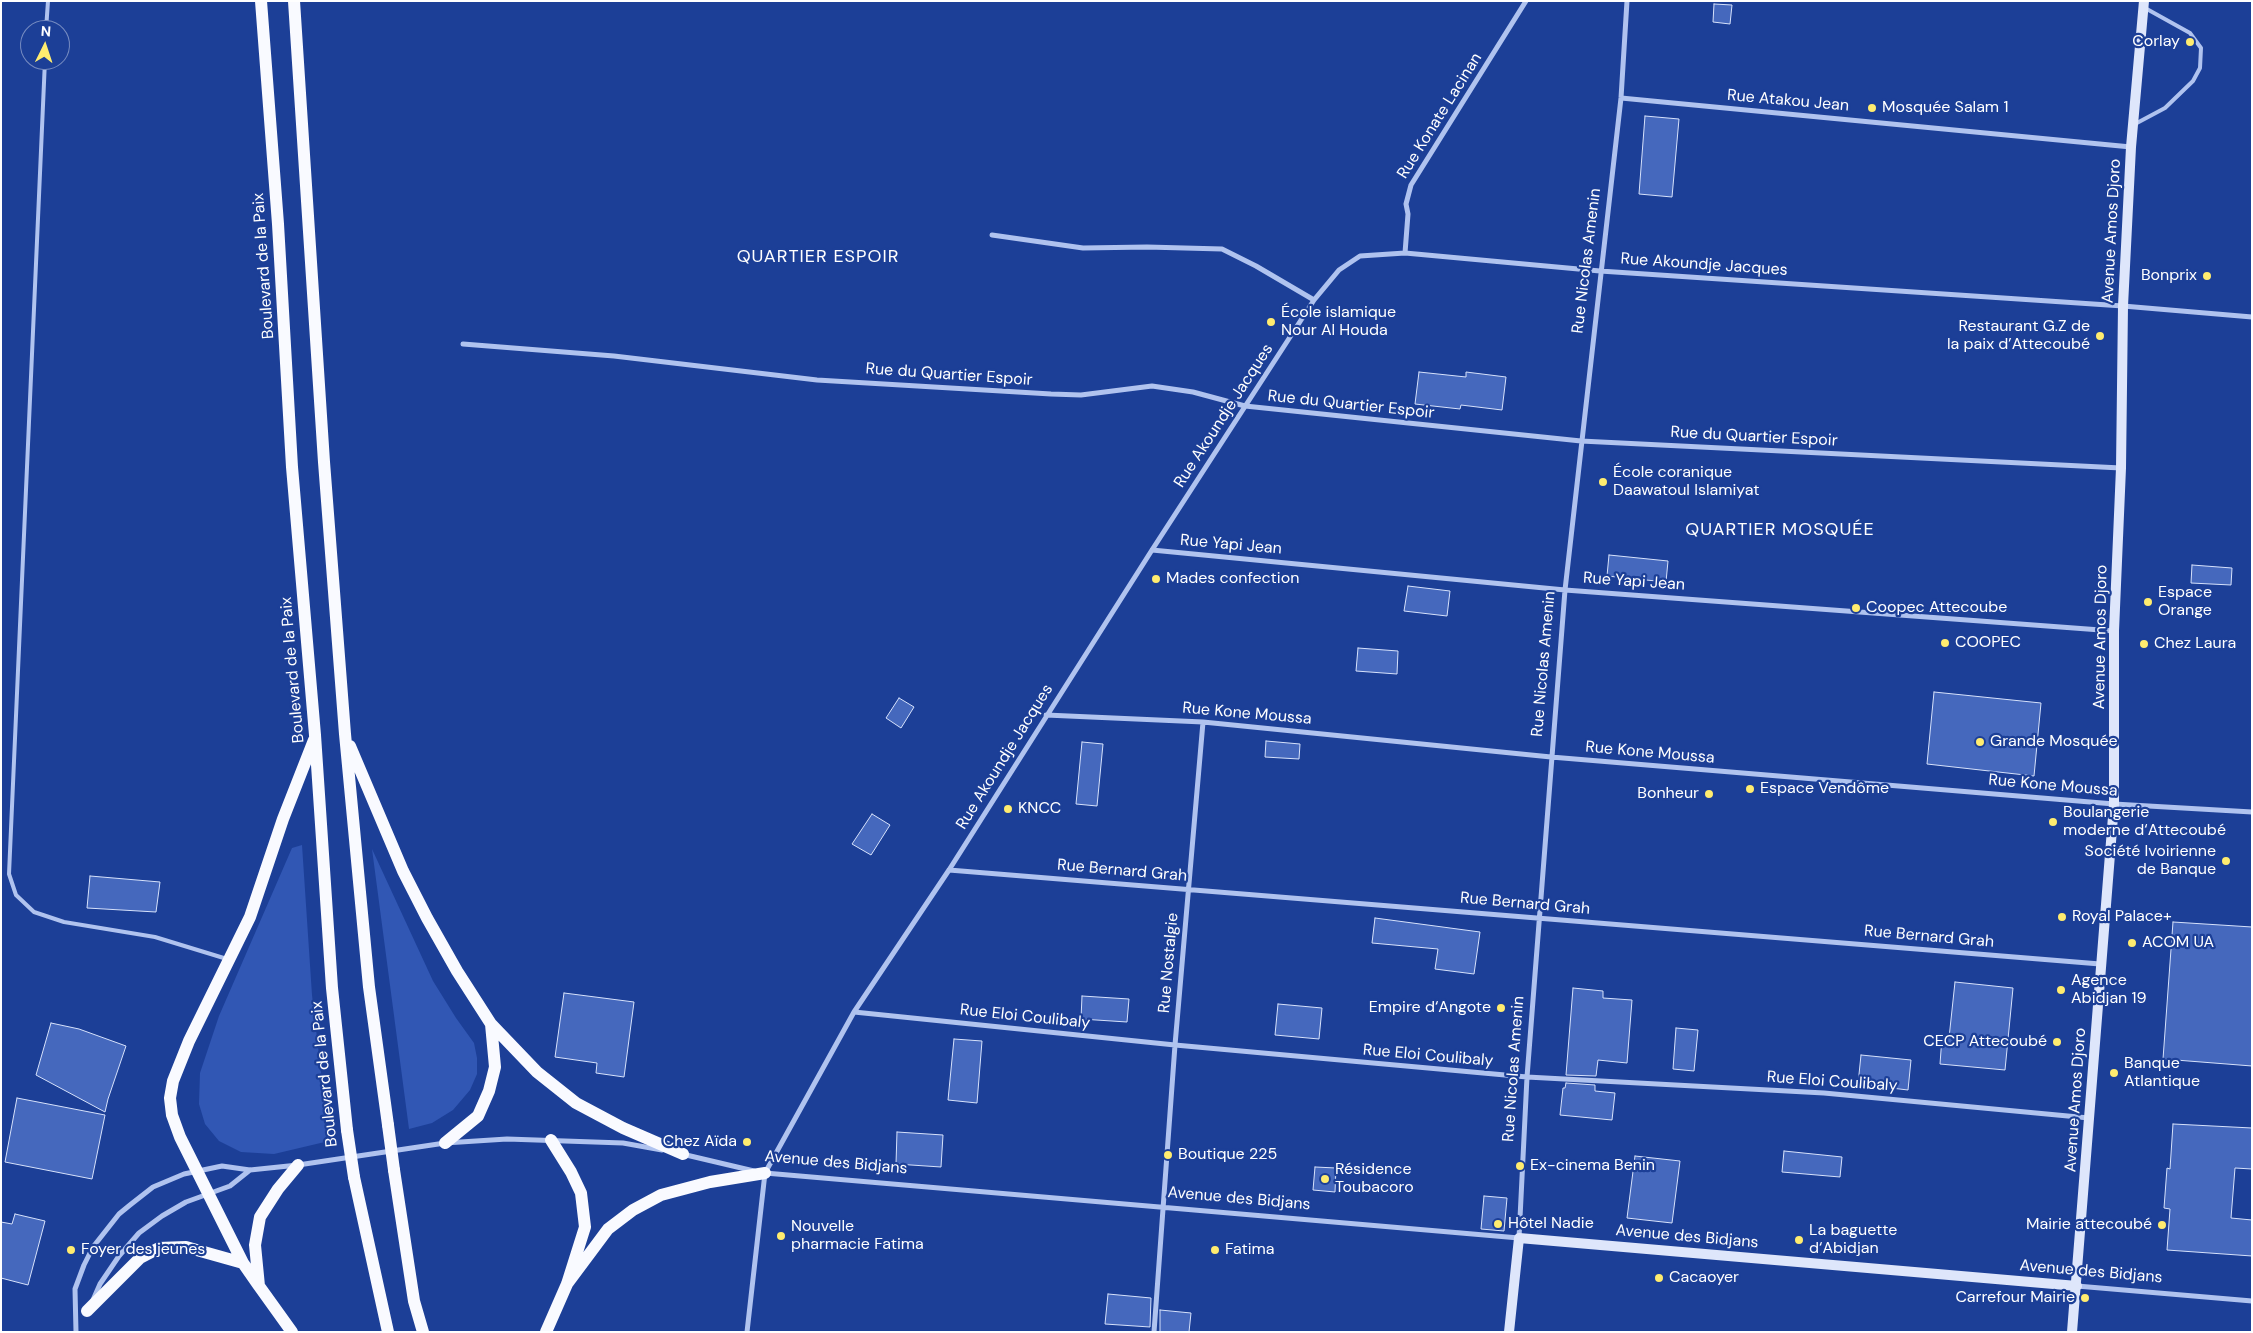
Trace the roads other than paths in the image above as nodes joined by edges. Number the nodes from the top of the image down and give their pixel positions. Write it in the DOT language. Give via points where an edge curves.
graph roads {
  1 [pos="48,1"];
  2 [pos="261,1"];
  3 [pos="294,1"];
  4 [pos="1526,1"];
  5 [pos="1626,1"];
  6 [pos="2144,4"];
  7 [pos="47,20"];
  8 [pos="45,70"];
  9 [pos="1621,98"];
  10 [pos="2133,125"];
  11 [pos="2131,146"];
  12 [pos="992,235"];
  13 [pos="1405,253"];
  14 [pos="1600,271"];
  15 [pos="1314,300"];
  16 [pos="2123,306"];
  17 [pos="2252,317"];
  18 [pos="463,344"];
  19 [pos="1245,406"];
  20 [pos="1581,441"];
  21 [pos="2120,468"];
  22 [pos="1152,550"];
  23 [pos="1565,590"];
  24 [pos="2114,631"];
  25 [pos="1046,715"];
  26 [pos="1203,722"];
  27 [pos="344,734"];
  28 [pos="315,735"];
  29 [pos="1552,758"];
  30 [pos="2114,804"];
  31 [pos="2252,812"];
  32 [pos="949,870"];
  33 [pos="1188,889"];
  34 [pos="1539,918"];
  35 [pos="229,960"];
  36 [pos="2100,964"];
  37 [pos="854,1012"];
  38 [pos="492,1024"];
  39 [pos="1174,1045"];
  40 [pos="1527,1077"];
  41 [pos="2090,1118"];
  42 [pos="550,1140"];
  43 [pos="446,1144"];
  44 [pos="682,1154"];
  45 [pos="298,1165"];
  46 [pos="196,1170"];
  47 [pos="250,1170"];
  48 [pos="765,1173"];
  49 [pos="208,1192"];
  50 [pos="1164,1208"];
  51 [pos="1519,1238"];
  52 [pos="244,1263"];
  53 [pos="567,1284"];
  54 [pos="260,1286"];
  55 [pos="2077,1286"];
  56 [pos="2252,1301"];
  57 [pos="87,1311"];
  58 [pos="76,1325"];
  59 [pos="76,1332"];
  60 [pos="292,1332"];
  61 [pos="388,1332"];
  62 [pos="422,1332"];
  63 [pos="546,1332"];
  64 [pos="747,1332"];
  65 [pos="1154,1332"];
  66 [pos="1509,1332"];
  67 [pos="2072,1332"];
  1 -- 7 [label="lane"];
  2 -- 28 [label="main road, Boulevard de la Paix" via="292,467"];
  3 -- 27 [label="main road"];
  4 -- 13 [label="street, Rue Konate Lacinan" via="1411,185 1406,204"];
  5 -- 9 [label="street, Rue Nicolas Amenin"];
  6 -- 10 [label="street, Avenue Amos Djoro"];
  6 -- 10 [label="lane" via="2190,32 2201,48 2200,68 2193,81 2165,108"];
  8 -- 35 [label="lane" via="9,874 16,895 34,912 64,922 155,937"];
  9 -- 11 [label="street, Rue Atakou Jean"];
  9 -- 14 [label="street, Rue Nicolas Amenin"];
  10 -- 11 [label="street, Avenue Amos Djoro"];
  11 -- 16 [label="street, Avenue Amos Djoro"];
  12 -- 15 [label="street" via="1083,248 1222,249"];
  13 -- 14 [label="street, Rue Akoundje Jacques"];
  13 -- 15 [label="street, Rue Akoundje Jacques" via="1360,256 1339,270"];
  14 -- 16 [label="street, Rue Akoundje Jacques"];
  14 -- 20 [label="street, Rue Nicolas Amenin"];
  15 -- 19 [label="street, Rue Akoundje Jacques"];
  16 -- 17 [label="street, Rue Akoundje Jacques"];
  16 -- 21 [label="street, Avenue Amos Djoro"];
  18 -- 19 [label="street, Rue du Quartier Espoir" via="614,356 817,380 1081,395 1152,386 1193,392"];
  19 -- 20 [label="street, Rue du Quartier Espoir"];
  19 -- 22 [label="street, Rue Akoundje Jacques"];
  20 -- 21 [label="street, Rue du Quartier Espoir"];
  20 -- 23 [label="street, Rue Nicolas Amenin"];
  21 -- 24 [label="street, Avenue Amos Djoro"];
  22 -- 23 [label="street, Rue Yapi Jean"];
  22 -- 25 [label="street, Rue Akoundje Jacques"];
  23 -- 24 [label="street, Rue Yapi Jean"];
  23 -- 29 [label="street, Rue Nicolas Amenin"];
  24 -- 30 [label="street, Avenue Amos Djoro"];
  25 -- 26 [label="street, Rue Kone Moussa"];
  25 -- 32 [label="street, Rue Akoundje Jacques"];
  26 -- 29 [label="street, Rue Kone Moussa"];
  26 -- 33 [label="street, Rue Nostalgie"];
  27 -- 38 [label="main road" via="403,871 457,971"];
  27 -- 62 [label="main road, bridge" via="369,987 414,1301"];
  28 -- 35 [label="main road" via="250,917"];
  28 -- 61 [label="main road, Boulevard de la Paix, bridge" via="332,988 347,1130"];
  29 -- 30 [label="street, Rue Kone Moussa"];
  29 -- 34 [label="street, Rue Nicolas Amenin"];
  30 -- 31 [label="street, Rue Kone Moussa"];
  30 -- 36 [label="street, Avenue Amos Djoro"];
  32 -- 33 [label="street, Rue Bernard Grah"];
  32 -- 37 [label="street, Rue Akoundje Jacques"];
  33 -- 34 [label="street, Rue Bernard Grah"];
  33 -- 39 [label="street, Rue Nostalgie"];
  34 -- 36 [label="street, Rue Bernard Grah"];
  34 -- 40 [label="street, Rue Nicolas Amenin"];
  35 -- 46 [label="main road" via="189,1041 173,1081 170,1098 172,1115"];
  36 -- 41 [label="street, Avenue Amos Djoro"];
  37 -- 39 [label="street, Rue Eloi Coulibaly"];
  37 -- 48 [label="street, Rue Akoundje Jacques"];
  38 -- 43 [label="main road" via="495,1067 489,1091 478,1116"];
  38 -- 44 [label="main road" via="537,1072 576,1103"];
  39 -- 40 [label="street, Rue Eloi Coulibaly"];
  39 -- 50 [label="street, Rue Nostalgie"];
  40 -- 41 [label="street, Rue Eloi Coulibaly" via="1824,1093"];
  40 -- 51 [label="street, Rue Nicolas Amenin"];
  41 -- 55 [label="street, Avenue Amos Djoro"];
  42 -- 43 [label="street, Avenue des Bidjans" via="506,1139"];
  42 -- 44 [label="street, Avenue des Bidjans" via="623,1143"];
  42 -- 53 [label="main road" via="582,1192 584,1207 584,1227"];
  43 -- 45 [label="street, Avenue des Bidjans"];
  44 -- 48 [label="street, Avenue des Bidjans"];
  45 -- 47 [label="street, Avenue des Bidjans"];
  45 -- 54 [label="main road" via="260,1217 255,1245"];
  46 -- 47 [label="street, Avenue des Bidjans" via="222,1166"];
  46 -- 49 [label="main road"];
  46 -- 58 [label="street, Avenue des Bidjans" via="168,1180 138,1198 119,1214 98,1240 75,1289"];
  47 -- 49 [label="street" via="230,1186"];
  48 -- 50 [label="street, Avenue des Bidjans"];
  48 -- 53 [label="main road" via="710,1182 661,1195 633,1210 608,1229"];
  48 -- 64 [label="street, Rue Akoundje Jacques"];
  49 -- 52 [label="main road"];
  49 -- 57 [label="street" via="162,1216 139,1233 100,1284"];
  50 -- 51 [label="street, Avenue des Bidjans"];
  50 -- 65 [label="street, Rue Nostalgie"];
  51 -- 55 [label="street, Avenue des Bidjans"];
  51 -- 66 [label="street, Rue Nicolas Amenin"];
  52 -- 54 [label="main road"];
  52 -- 57 [label="main road" via="186,1247 159,1248 140,1258"];
  53 -- 63 [label="main road"];
  54 -- 60 [label="main road"];
  55 -- 56 [label="street, Avenue des Bidjans"];
  55 -- 67 [label="street, Avenue Amos Djoro"];
  57 -- 58 [label="street"];
  58 -- 59 [label="street, Avenue des Bidjans"];
}
